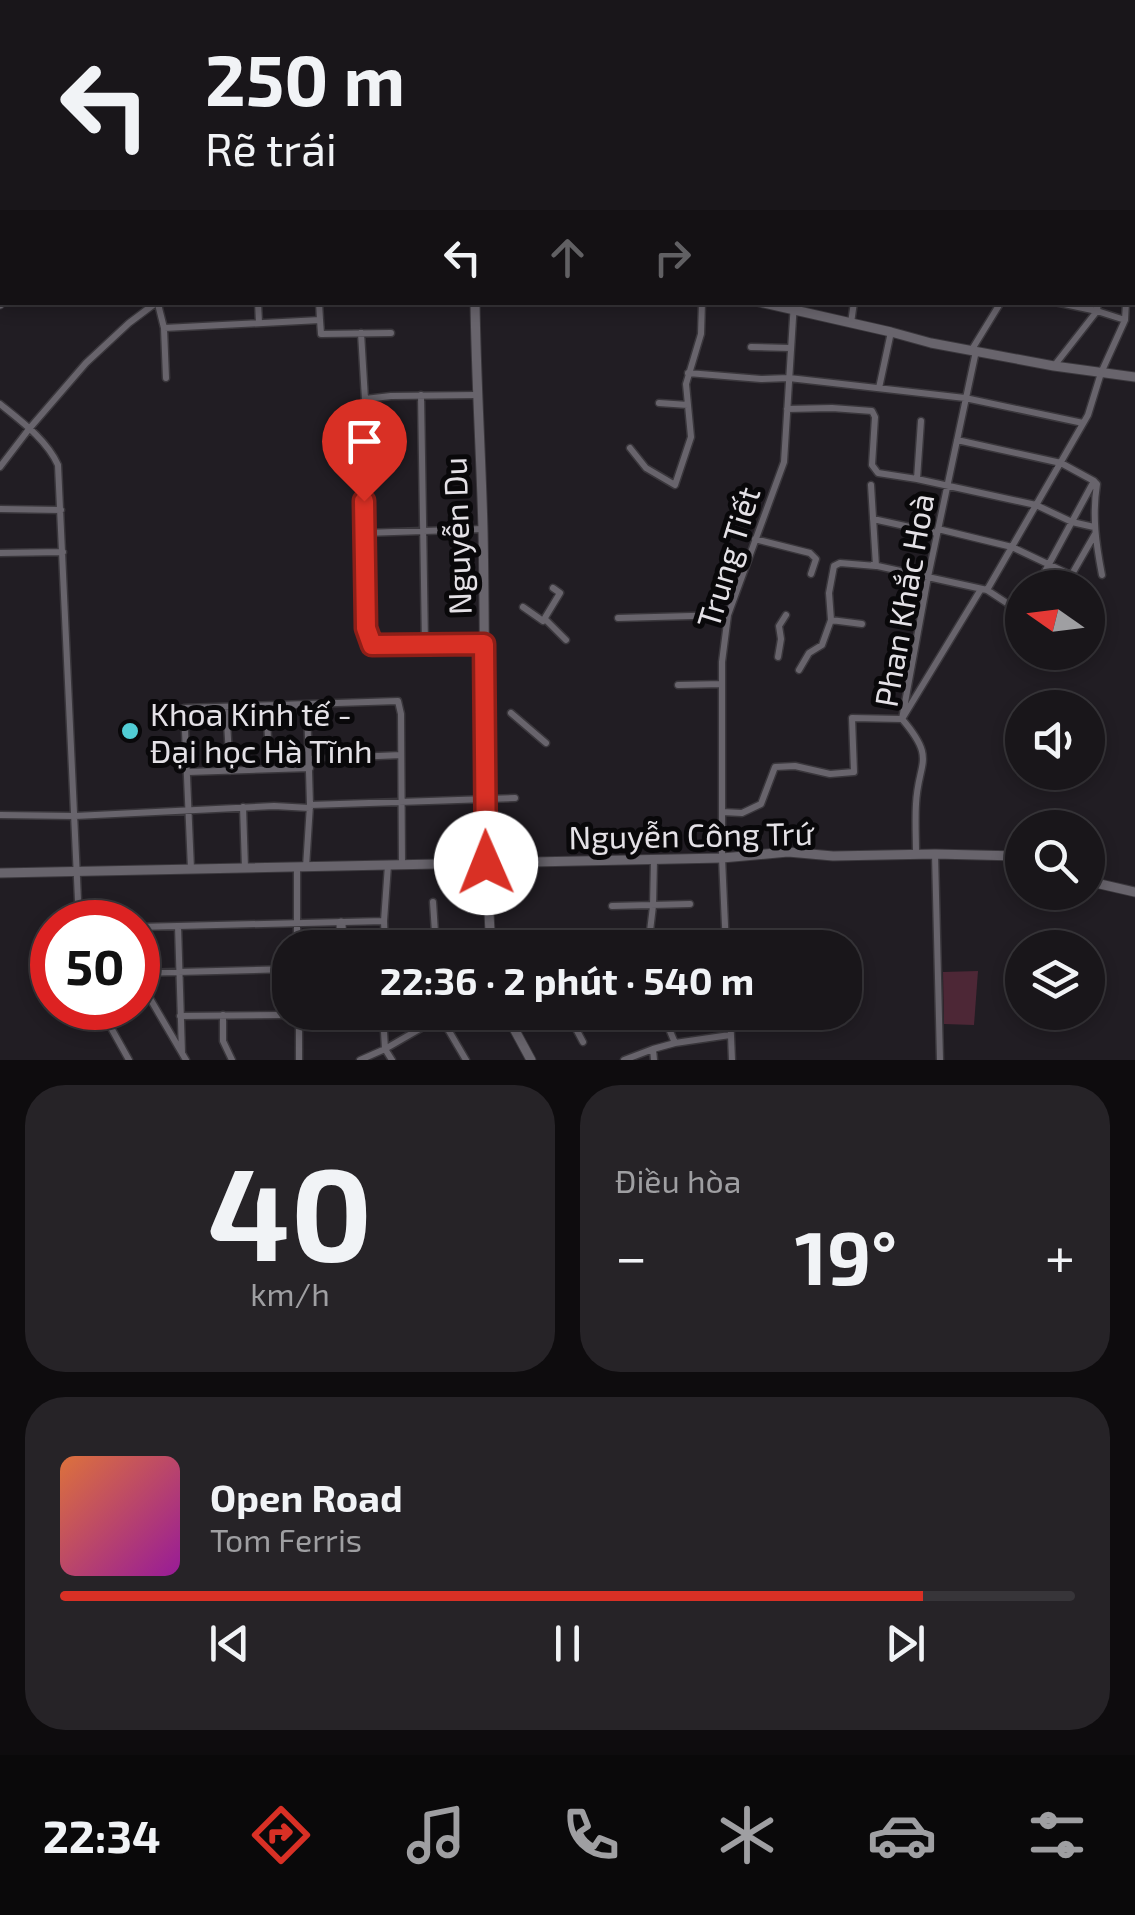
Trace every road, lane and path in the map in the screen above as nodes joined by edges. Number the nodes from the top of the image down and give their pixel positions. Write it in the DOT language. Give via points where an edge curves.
graph roads {
  1 [pos="154,305"];
  2 [pos="158,305"];
  3 [pos="258,305"];
  4 [pos="320,305"];
  5 [pos="474,305"];
  6 [pos="702,305"];
  7 [pos="854,305"];
  8 [pos="1000,305"];
  9 [pos="1126,305"];
  10 [pos="793,306"];
  11 [pos="1098,307"];
  12 [pos="320,320"];
  13 [pos="1125,320"];
  14 [pos="259,323"];
  15 [pos="851,323"];
  16 [pos="164,328"];
  17 [pos="891,332"];
  18 [pos="391,333"];
  19 [pos="361,334"];
  20 [pos="751,347"];
  21 [pos="790,348"];
  22 [pos="974,351"];
  23 [pos="1054,366"];
  24 [pos="688,373"];
  25 [pos="1101,373"];
  26 [pos="1135,377"];
  27 [pos="166,378"];
  28 [pos="789,378"];
  29 [pos="879,388"];
  30 [pos="420,395"];
  31 [pos="476,395"];
  32 [pos="966,398"];
  33 [pos="365,399"];
  34 [pos="659,403"];
  35 [pos="0,404"];
  36 [pos="688,404"];
  37 [pos="787,409"];
  38 [pos="921,421"];
  39 [pos="1083,423"];
  40 [pos="30,428"];
  41 [pos="957,440"];
  42 [pos="630,448"];
  43 [pos="1061,463"];
  44 [pos="0,467"];
  45 [pos="917,479"];
  46 [pos="1094,480"];
  47 [pos="871,485"];
  48 [pos="947,485"];
  49 [pos="1036,504"];
  50 [pos="0,509"];
  51 [pos="61,510"];
  52 [pos="873,519"];
  53 [pos="1072,522"];
  54 [pos="483,529"];
  55 [pos="1094,530"];
  56 [pos="422,531"];
  57 [pos="938,531"];
  58 [pos="364,532"];
  59 [pos="755,539"];
  60 [pos="1012,547"];
  61 [pos="63,552"];
  62 [pos="0,553"];
  63 [pos="859,562"];
  64 [pos="876,566"];
  65 [pos="1048,566"];
  66 [pos="1046,570"];
  67 [pos="1058,570"];
  68 [pos="1074,570"];
  69 [pos="1101,570"];
  70 [pos="812,574"];
  71 [pos="928,578"];
  72 [pos="552,588"];
  73 [pos="984,590"];
  74 [pos="1005,603"];
  75 [pos="523,607"];
  76 [pos="728,615"];
  77 [pos="786,615"];
  78 [pos="618,618"];
  79 [pos="545,619"];
  80 [pos="831,620"];
  81 [pos="862,624"];
  82 [pos="566,640"];
  83 [pos="484,644"];
  84 [pos="425,645"];
  85 [pos="778,658"];
  86 [pos="799,670"];
  87 [pos="722,684"];
  88 [pos="678,685"];
  89 [pos="308,705"];
  90 [pos="266,706"];
  91 [pos="226,707"];
  92 [pos="512,713"];
  93 [pos="902,719"];
  94 [pos="546,743"];
  95 [pos="401,755"];
  96 [pos="310,764"];
  97 [pos="270,769"];
  98 [pos="230,771"];
  99 [pos="188,772"];
  100 [pos="485,798"];
  101 [pos="515,798"];
  102 [pos="401,803"];
  103 [pos="310,807"];
  104 [pos="243,808"];
  105 [pos="188,810"];
  106 [pos="722,812"];
  107 [pos="0,815"];
  108 [pos="75,816"];
  109 [pos="916,854"];
  110 [pos="935,854"];
  111 [pos="1005,856"];
  112 [pos="722,858"];
  113 [pos="654,860"];
  114 [pos="486,863"];
  115 [pos="388,865"];
  116 [pos="402,865"];
  117 [pos="302,867"];
  118 [pos="245,868"];
  119 [pos="191,869"];
  120 [pos="78,871"];
  121 [pos="0,873"];
  122 [pos="1105,885"];
  123 [pos="1135,892"];
  124 [pos="79,900"];
  125 [pos="433,902"];
  126 [pos="690,904"];
  127 [pos="612,906"];
  128 [pos="653,906"];
  129 [pos="384,921"];
  130 [pos="341,922"];
  131 [pos="298,923"];
  132 [pos="160,926"];
  133 [pos="178,926"];
  134 [pos="298,930"];
  135 [pos="341,930"];
  136 [pos="384,930"];
  137 [pos="435,930"];
  138 [pos="490,930"];
  139 [pos="650,930"];
  140 [pos="725,930"];
  141 [pos="272,970"];
  142 [pos="179,972"];
  143 [pos="160,973"];
  144 [pos="160,1014"];
  145 [pos="272,1015"];
  146 [pos="180,1016"];
  147 [pos="223,1016"];
  148 [pos="112,1030"];
  149 [pos="299,1030"];
  150 [pos="384,1030"];
  151 [pos="414,1030"];
  152 [pos="448,1030"];
  153 [pos="514,1030"];
  154 [pos="577,1030"];
  155 [pos="670,1030"];
  156 [pos="730,1030"];
  157 [pos="730,1036"];
  158 [pos="583,1042"];
  159 [pos="675,1043"];
  160 [pos="385,1049"];
  161 [pos="653,1049"];
  162 [pos="184,1056"];
  163 [pos="129,1060"];
  164 [pos="232,1060"];
  165 [pos="299,1060"];
  166 [pos="360,1060"];
  167 [pos="392,1060"];
  168 [pos="466,1060"];
  169 [pos="530,1060"];
  170 [pos="624,1060"];
  171 [pos="654,1060"];
  172 [pos="732,1060"];
  173 [pos="940,1060"];
  1 -- 40 [label="street" via="86,364"];
  2 -- 16 [label="street"];
  3 -- 14 [label="street"];
  4 -- 12 [label="street"];
  5 -- 31 [label="main road, Nguyễn Du"];
  6 -- 24 [label="street" via="702,334"];
  7 -- 15 [label="street"];
  8 -- 22 [label="street"];
  9 -- 13 [label="street"];
  10 -- 15 [label="main road"];
  10 -- 21 [label="street, Trung Tiết"];
  11 -- 13 [label="street"];
  11 -- 23 [label="street"];
  12 -- 14 [label="street"];
  12 -- 19 [label="street" via="321,334"];
  13 -- 25 [label="street"];
  14 -- 16 [label="street"];
  15 -- 17 [label="main road"];
  16 -- 27 [label="street"];
  17 -- 22 [label="main road"];
  17 -- 29 [label="street"];
  18 -- 19 [label="street"];
  19 -- 33 [label="street"];
  20 -- 21 [label="street"];
  21 -- 28 [label="street, Trung Tiết"];
  22 -- 23 [label="main road"];
  22 -- 32 [label="street, Phan Khắc Hoà"];
  23 -- 25 [label="main road"];
  24 -- 28 [label="street"];
  24 -- 36 [label="street"];
  25 -- 26 [label="main road"];
  25 -- 39 [label="street"];
  28 -- 29 [label="street"];
  28 -- 37 [label="street, Trung Tiết"];
  29 -- 32 [label="street"];
  30 -- 31 [label="street"];
  30 -- 33 [label="street"];
  30 -- 56 [label="street"];
  31 -- 54 [label="main road, Nguyễn Du"];
  32 -- 39 [label="street"];
  32 -- 41 [label="street, Phan Khắc Hoà"];
  33 -- 58 [label="street"];
  34 -- 36 [label="street"];
  35 -- 40 [label="street"];
  36 -- 42 [label="street" via="690,446 675,485 646,468"];
  37 -- 45 [label="street" via="873,412 874,470"];
  37 -- 59 [label="street, Trung Tiết" via="784,462"];
  38 -- 45 [label="street"];
  39 -- 43 [label="street"];
  40 -- 44 [label="street"];
  40 -- 51 [label="street" via="56,458"];
  41 -- 43 [label="street"];
  41 -- 48 [label="street, Phan Khắc Hoà"];
  43 -- 46 [label="street"];
  43 -- 49 [label="street"];
  45 -- 48 [label="street"];
  46 -- 53 [label="street"];
  46 -- 55 [label="street"];
  47 -- 52 [label="street"];
  48 -- 49 [label="street"];
  48 -- 57 [label="street, Phan Khắc Hoà"];
  49 -- 53 [label="street"];
  49 -- 60 [label="street"];
  50 -- 51 [label="street"];
  51 -- 61 [label="street"];
  52 -- 57 [label="street"];
  52 -- 64 [label="street"];
  53 -- 55 [label="street"];
  53 -- 65 [label="street"];
  54 -- 56 [label="street"];
  54 -- 83 [label="main road, Nguyễn Du"];
  55 -- 68 [label="street"];
  55 -- 69 [label="street"];
  56 -- 58 [label="street"];
  56 -- 84 [label="street"];
  57 -- 60 [label="street"];
  57 -- 71 [label="street, Phan Khắc Hoà"];
  58 -- 84 [label="street" via="372,645"];
  59 -- 70 [label="street" via="810,553 816,559"];
  59 -- 76 [label="street, Trung Tiết"];
  60 -- 65 [label="street"];
  60 -- 73 [label="street"];
  61 -- 62 [label="street"];
  61 -- 108 [label="street"];
  63 -- 64 [label="street"];
  64 -- 71 [label="street"];
  64 -- 80 [label="street" via="834,566"];
  65 -- 66 [label="street"];
  65 -- 67 [label="street"];
  71 -- 73 [label="street"];
  71 -- 93 [label="street, Phan Khắc Hoà"];
  72 -- 79 [label="street" via="560,592"];
  73 -- 74 [label="street"];
  73 -- 93 [label="street"];
  75 -- 79 [label="street"];
  76 -- 78 [label="street"];
  76 -- 87 [label="street, Trung Tiết"];
  77 -- 85 [label="street" via="778,626"];
  79 -- 82 [label="street"];
  80 -- 81 [label="street"];
  80 -- 86 [label="street" via="822,645"];
  83 -- 84 [label="street"];
  83 -- 100 [label="main road, Nguyễn Du"];
  87 -- 88 [label="street"];
  87 -- 106 [label="street, Trung Tiết"];
  89 -- 90 [label="street"];
  89 -- 95 [label="street" via="398,701"];
  89 -- 96 [label="street"];
  90 -- 91 [label="street"];
  90 -- 97 [label="street"];
  91 -- 98 [label="street"];
  91 -- 99 [label="street" via="184,708"];
  92 -- 94 [label="street"];
  93 -- 106 [label="street" via="852,718 854,772 775,767 761,804"];
  93 -- 109 [label="street, Phan Khắc Hoà" via="924,754"];
  95 -- 96 [label="street"];
  95 -- 102 [label="street"];
  96 -- 97 [label="street"];
  96 -- 103 [label="street"];
  97 -- 98 [label="street"];
  98 -- 99 [label="street"];
  99 -- 105 [label="street"];
  100 -- 101 [label="street"];
  100 -- 102 [label="street"];
  100 -- 114 [label="main road, Nguyễn Du"];
  102 -- 103 [label="street"];
  102 -- 116 [label="street"];
  103 -- 104 [label="street"];
  103 -- 117 [label="street"];
  104 -- 105 [label="street"];
  104 -- 118 [label="street"];
  105 -- 108 [label="street"];
  105 -- 119 [label="street"];
  106 -- 112 [label="street, Trung Tiết"];
  107 -- 108 [label="street"];
  108 -- 120 [label="street"];
  109 -- 110 [label="main road, Nguyễn Công Trứ"];
  109 -- 112 [label="main road, Nguyễn Công Trứ"];
  110 -- 111 [label="main road, Nguyễn Công Trứ"];
  110 -- 173 [label="street"];
  112 -- 113 [label="main road, Nguyễn Công Trứ"];
  112 -- 140 [label="street, Trung Tiết"];
  113 -- 114 [label="main road, Nguyễn Công Trứ"];
  113 -- 128 [label="street"];
  114 -- 116 [label="main road, Nguyễn Công Trứ"];
  114 -- 138 [label="main road, Nguyễn Du"];
  115 -- 116 [label="main road, Nguyễn Công Trứ"];
  115 -- 117 [label="main road, Nguyễn Công Trứ"];
  115 -- 129 [label="street"];
  117 -- 118 [label="main road, Nguyễn Công Trứ"];
  117 -- 131 [label="street"];
  118 -- 119 [label="main road, Nguyễn Công Trứ"];
  119 -- 120 [label="main road, Nguyễn Công Trứ"];
  120 -- 121 [label="main road, Nguyễn Công Trứ"];
  120 -- 124 [label="street"];
  122 -- 123 [label="main road"];
  125 -- 137 [label="street"];
  126 -- 128 [label="street"];
  127 -- 128 [label="street"];
  128 -- 139 [label="street"];
  129 -- 130 [label="street"];
  129 -- 136 [label="street"];
  130 -- 131 [label="street"];
  130 -- 135 [label="main road"];
  131 -- 133 [label="street"];
  131 -- 134 [label="street"];
  132 -- 133 [label="street"];
  133 -- 142 [label="street"];
  141 -- 142 [label="street"];
  142 -- 143 [label="street"];
  142 -- 146 [label="street"];
  144 -- 162 [label="street"];
  145 -- 147 [label="street"];
  146 -- 147 [label="street"];
  146 -- 162 [label="street"];
  147 -- 164 [label="street"];
  148 -- 163 [label="street"];
  149 -- 165 [label="street"];
  150 -- 160 [label="street"];
  151 -- 160 [label="street"];
  152 -- 168 [label="street"];
  153 -- 169 [label="main road"];
  154 -- 158 [label="street"];
  155 -- 159 [label="street"];
  156 -- 157 [label="street"];
  157 -- 159 [label="street"];
  157 -- 172 [label="street"];
  159 -- 161 [label="street"];
  160 -- 166 [label="street"];
  160 -- 167 [label="street"];
  161 -- 170 [label="street"];
  161 -- 171 [label="street"];
}
